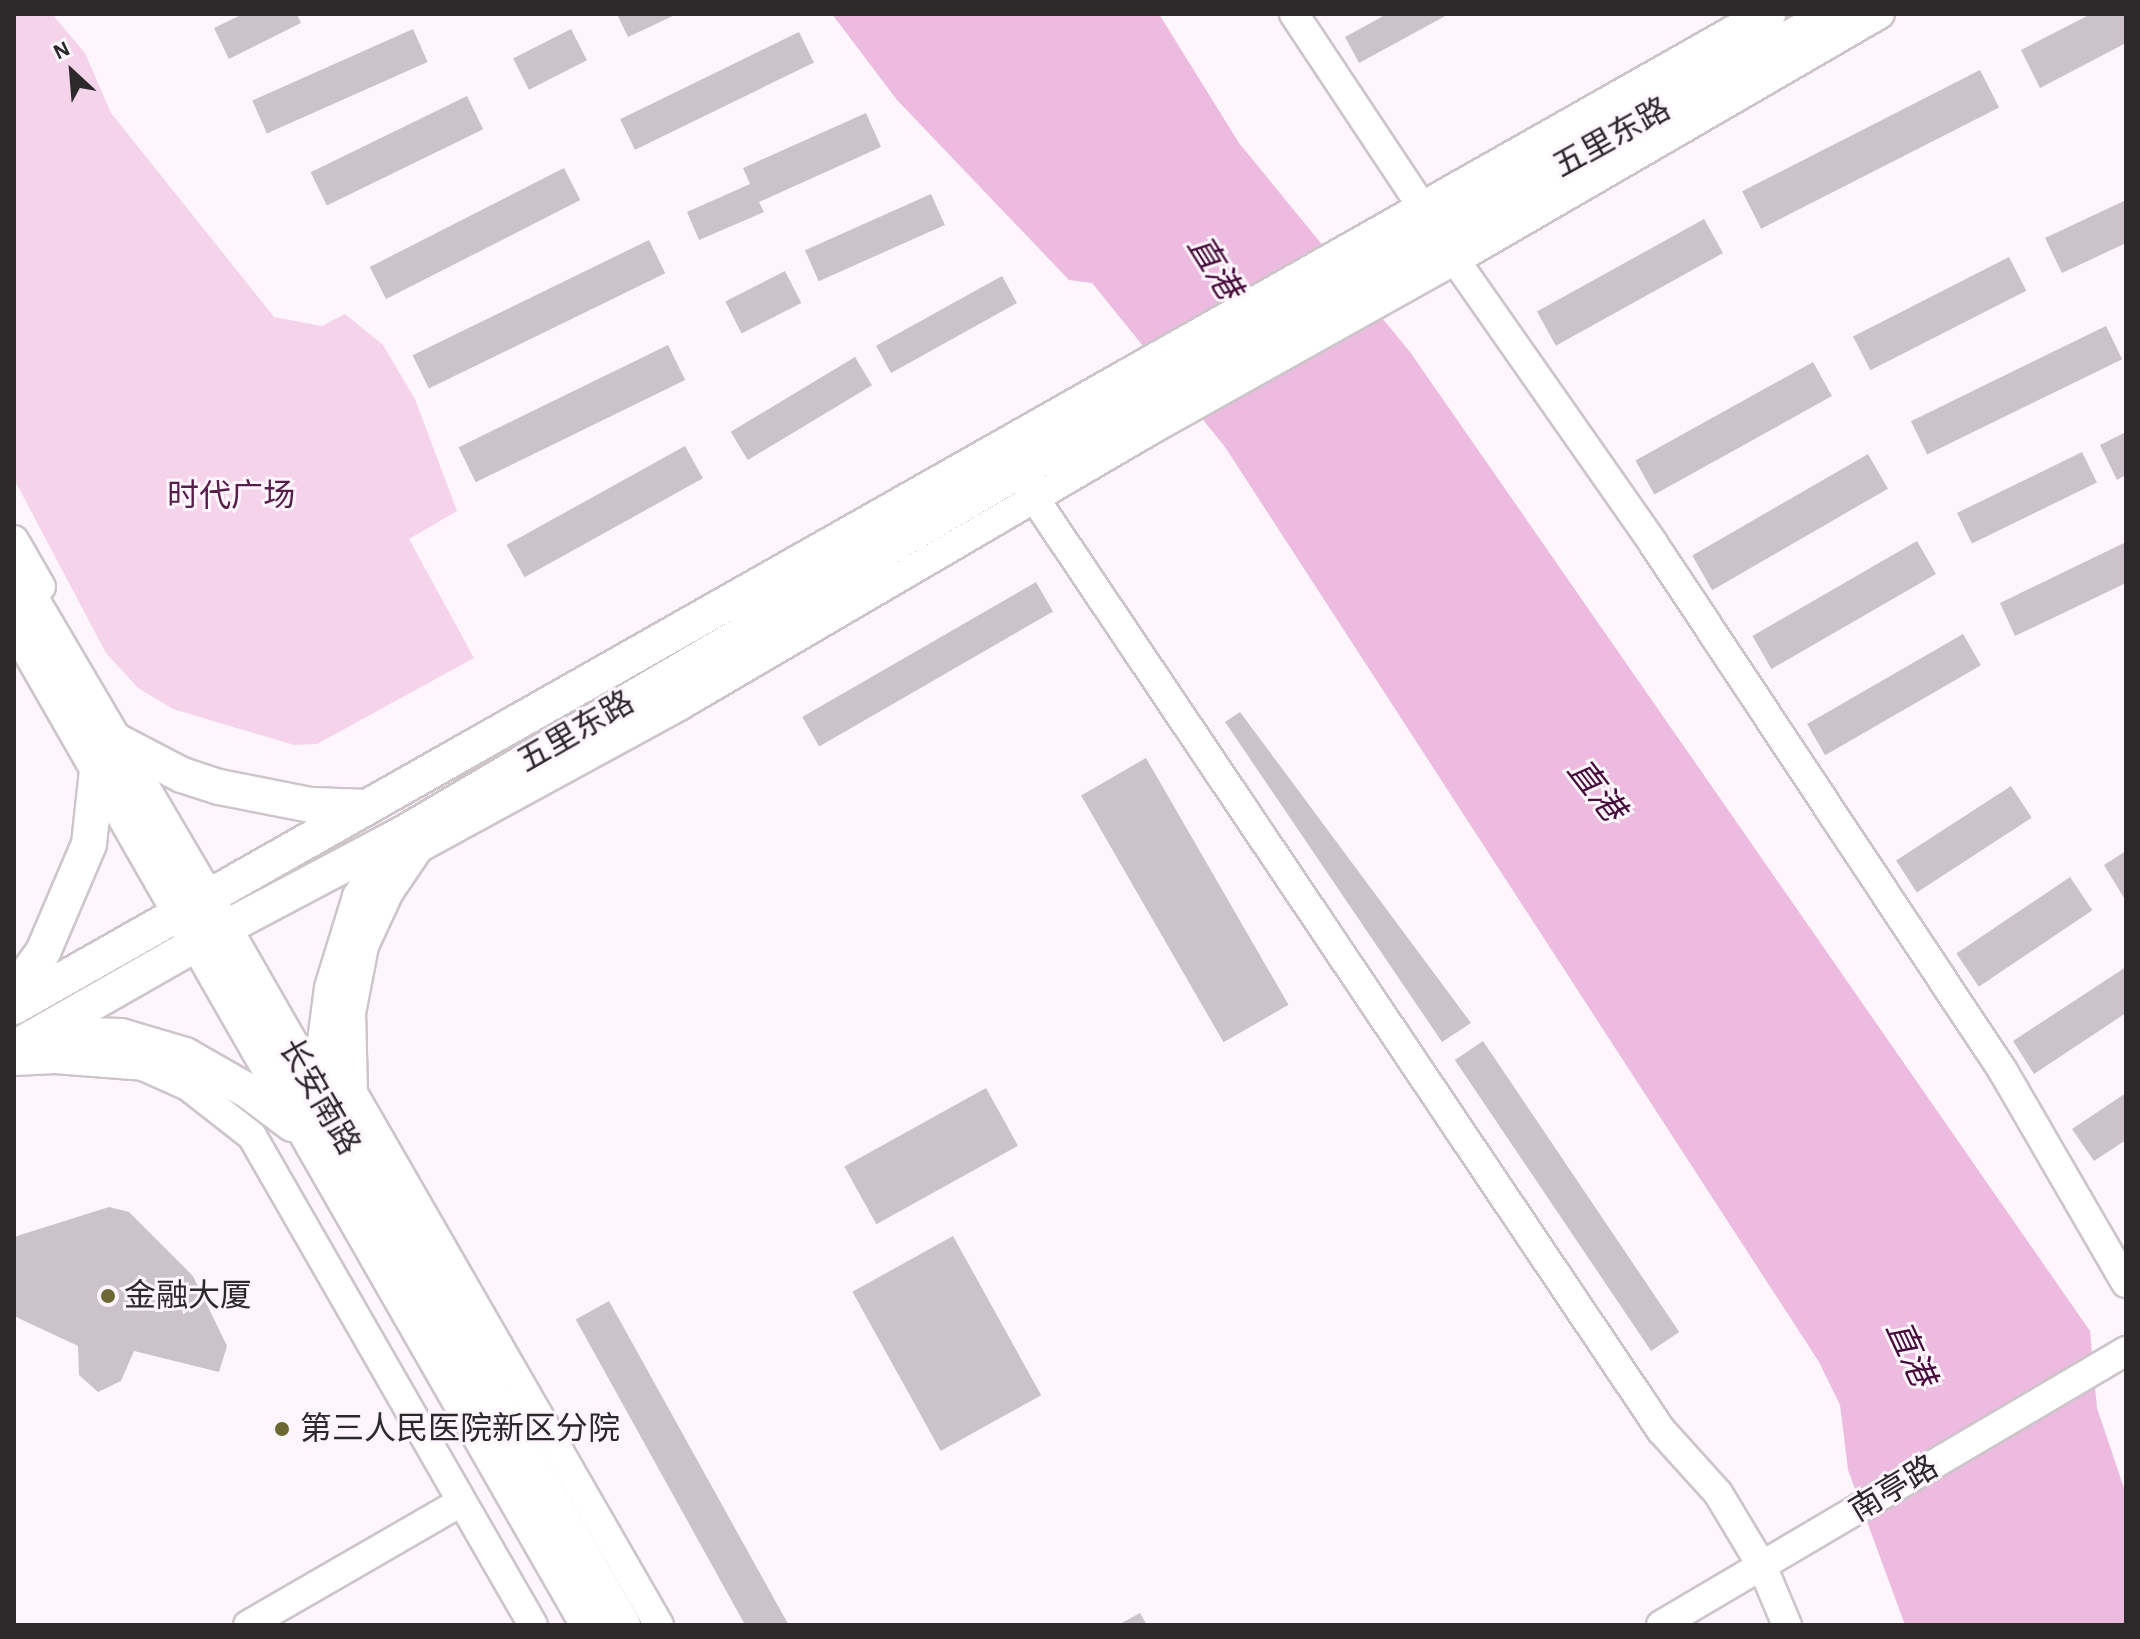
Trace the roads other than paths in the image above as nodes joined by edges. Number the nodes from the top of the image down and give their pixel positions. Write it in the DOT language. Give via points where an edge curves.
graph roads {
  1 [pos="1294,14"];
  2 [pos="1768,14"];
  3 [pos="1832,14"];
  4 [pos="1880,14"];
  5 [pos="1439,236"];
  6 [pos="1133,406"];
  7 [pos="1009,460"];
  8 [pos="1036,501"];
  9 [pos="14,540"];
  10 [pos="14,570"];
  11 [pos="14,623"];
  12 [pos="103,690"];
  13 [pos="110,738"];
  14 [pos="97,770"];
  15 [pos="368,807"];
  16 [pos="399,836"];
  17 [pos="202,922"];
  18 [pos="14,992"];
  19 [pos="14,1007"];
  20 [pos="27,1041"];
  21 [pos="14,1061"];
  22 [pos="320,1130"];
  23 [pos="2126,1283"];
  24 [pos="2118,1356"];
  25 [pos="461,1502"];
  26 [pos="1763,1568"];
  27 [pos="248,1625"];
  28 [pos="533,1625"];
  29 [pos="588,1625"];
  30 [pos="623,1625"];
  31 [pos="659,1625"];
  32 [pos="1661,1625"];
  33 [pos="1787,1625"];
  1 -- 5 [label="street"];
  2 -- 5 [label="main road, 五里东路"];
  3 -- 5 [label="main road, 五里东路"];
  4 -- 5 [label="street"];
  5 -- 6 [label="main road, 五里东路"];
  5 -- 23 [label="street" via="1653,543 2003,1071"];
  6 -- 7 [label="main road, 五里东路"];
  6 -- 8 [label="street"];
  7 -- 8 [label="street"];
  7 -- 15 [label="main road, 五里东路"];
  7 -- 16 [label="main road, 五里东路"];
  8 -- 26 [label="street" via="1661,1430 1718,1493"];
  8 -- 31 [label="street" via="419,848 389,892 364,946 351,1013 353,1093"];
  9 -- 12 [label="street"];
  10 -- 13 [label="main road, 长安南路"];
  11 -- 14 [label="main road, 长安南路"];
  13 -- 15 [label="main road" via="182,775 219,787 311,805"];
  13 -- 17 [label="main road, 长安南路"];
  14 -- 17 [label="main road, 长安南路"];
  14 -- 18 [label="main road" via="89,844 43,952"];
  15 -- 17 [label="main road, 五里东路"];
  16 -- 17 [label="main road, 五里东路"];
  16 -- 22 [label="main road" via="360,897 332,988"];
  17 -- 19 [label="main road, 五里东路"];
  17 -- 20 [label="main road, 五里东路"];
  17 -- 22 [label="main road, 长安南路"];
  20 -- 22 [label="main road" via="121,1036 185,1055"];
  21 -- 25 [label="street" via="143,1066 188,1086 252,1136"];
  22 -- 29 [label="main road, 长安南路"];
  22 -- 30 [label="main road, 长安南路"];
  24 -- 26 [label="street, 南亭路"];
  25 -- 27 [label="street"];
  25 -- 28 [label="street"];
  26 -- 32 [label="street, 南亭路"];
  26 -- 33 [label="street"];
}
